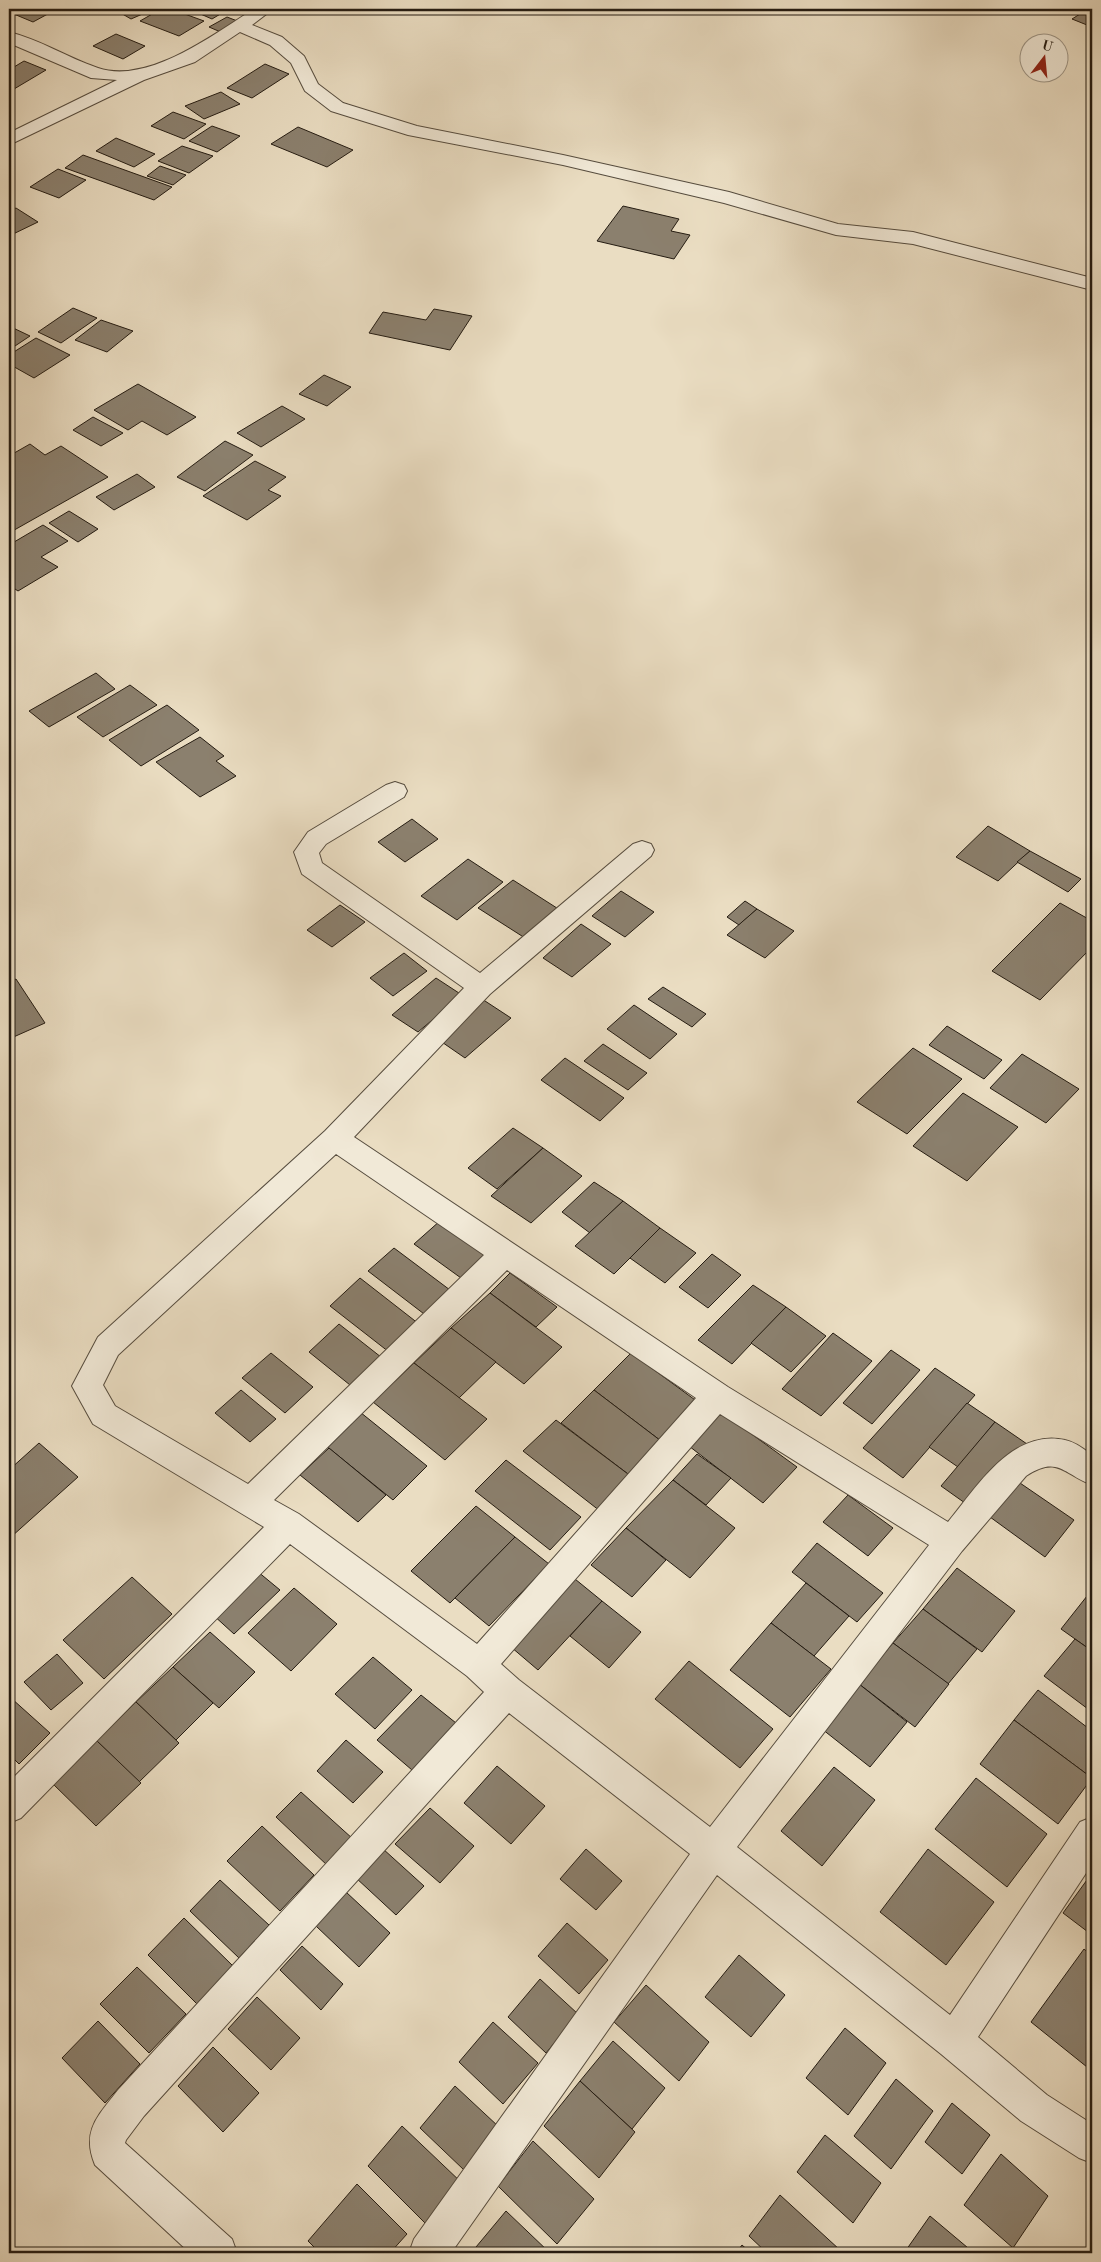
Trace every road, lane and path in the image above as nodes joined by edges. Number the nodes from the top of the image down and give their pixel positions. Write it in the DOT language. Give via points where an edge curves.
graph roads {
  1 [pos="265,9"];
  2 [pos="240,26"];
  3 [pos="9,37"];
  4 [pos="138,76"];
  5 [pos="9,140"];
  6 [pos="1092,284"];
  7 [pos="395,790"];
  8 [pos="642,850"];
  9 [pos="481,987"];
  10 [pos="335,1139"];
  11 [pos="505,1253"];
  12 [pos="717,1396"];
  13 [pos="1092,1471"];
  14 [pos="250,1503"];
  15 [pos="288,1524"];
  16 [pos="952,1541"];
  17 [pos="479,1665"];
  18 [pos="507,1691"];
  19 [pos="9,1806"];
  20 [pos="1092,1834"];
  21 [pos="712,1852"];
  22 [pos="954,2041"];
  23 [pos="1092,2145"];
  24 [pos="218,2253"];
  25 [pos="428,2253"];
  1 -- 2 [label="street"];
  2 -- 4 [label="street" via="189,58"];
  2 -- 6 [label="street" via="276,41 298,60 311,87 337,106 414,131 563,160 729,198 836,229 913,238"];
  3 -- 4 [label="street" via="97,74"];
  4 -- 5 [label="street"];
  7 -- 9 [label="street" via="317,838 306,852 311,868"];
  8 -- 9 [label="street"];
  9 -- 10 [label="street"];
  10 -- 11 [label="street"];
  10 -- 14 [label="street" via="108,1346 87,1386 104,1415"];
  11 -- 12 [label="street"];
  11 -- 14 [label="street"];
  12 -- 16 [label="street"];
  12 -- 17 [label="street"];
  13 -- 16 [label="street" via="1064,1453 1029,1457 1015,1466"];
  14 -- 15 [label="street"];
  15 -- 17 [label="street"];
  15 -- 19 [label="street"];
  16 -- 21 [label="street"];
  17 -- 18 [label="street"];
  18 -- 21 [label="street"];
  18 -- 24 [label="street" via="138,2096 107,2136 108,2152"];
  20 -- 22 [label="street"];
  21 -- 22 [label="street"];
  21 -- 25 [label="street"];
  22 -- 23 [label="street" via="1034,2108"];
}
